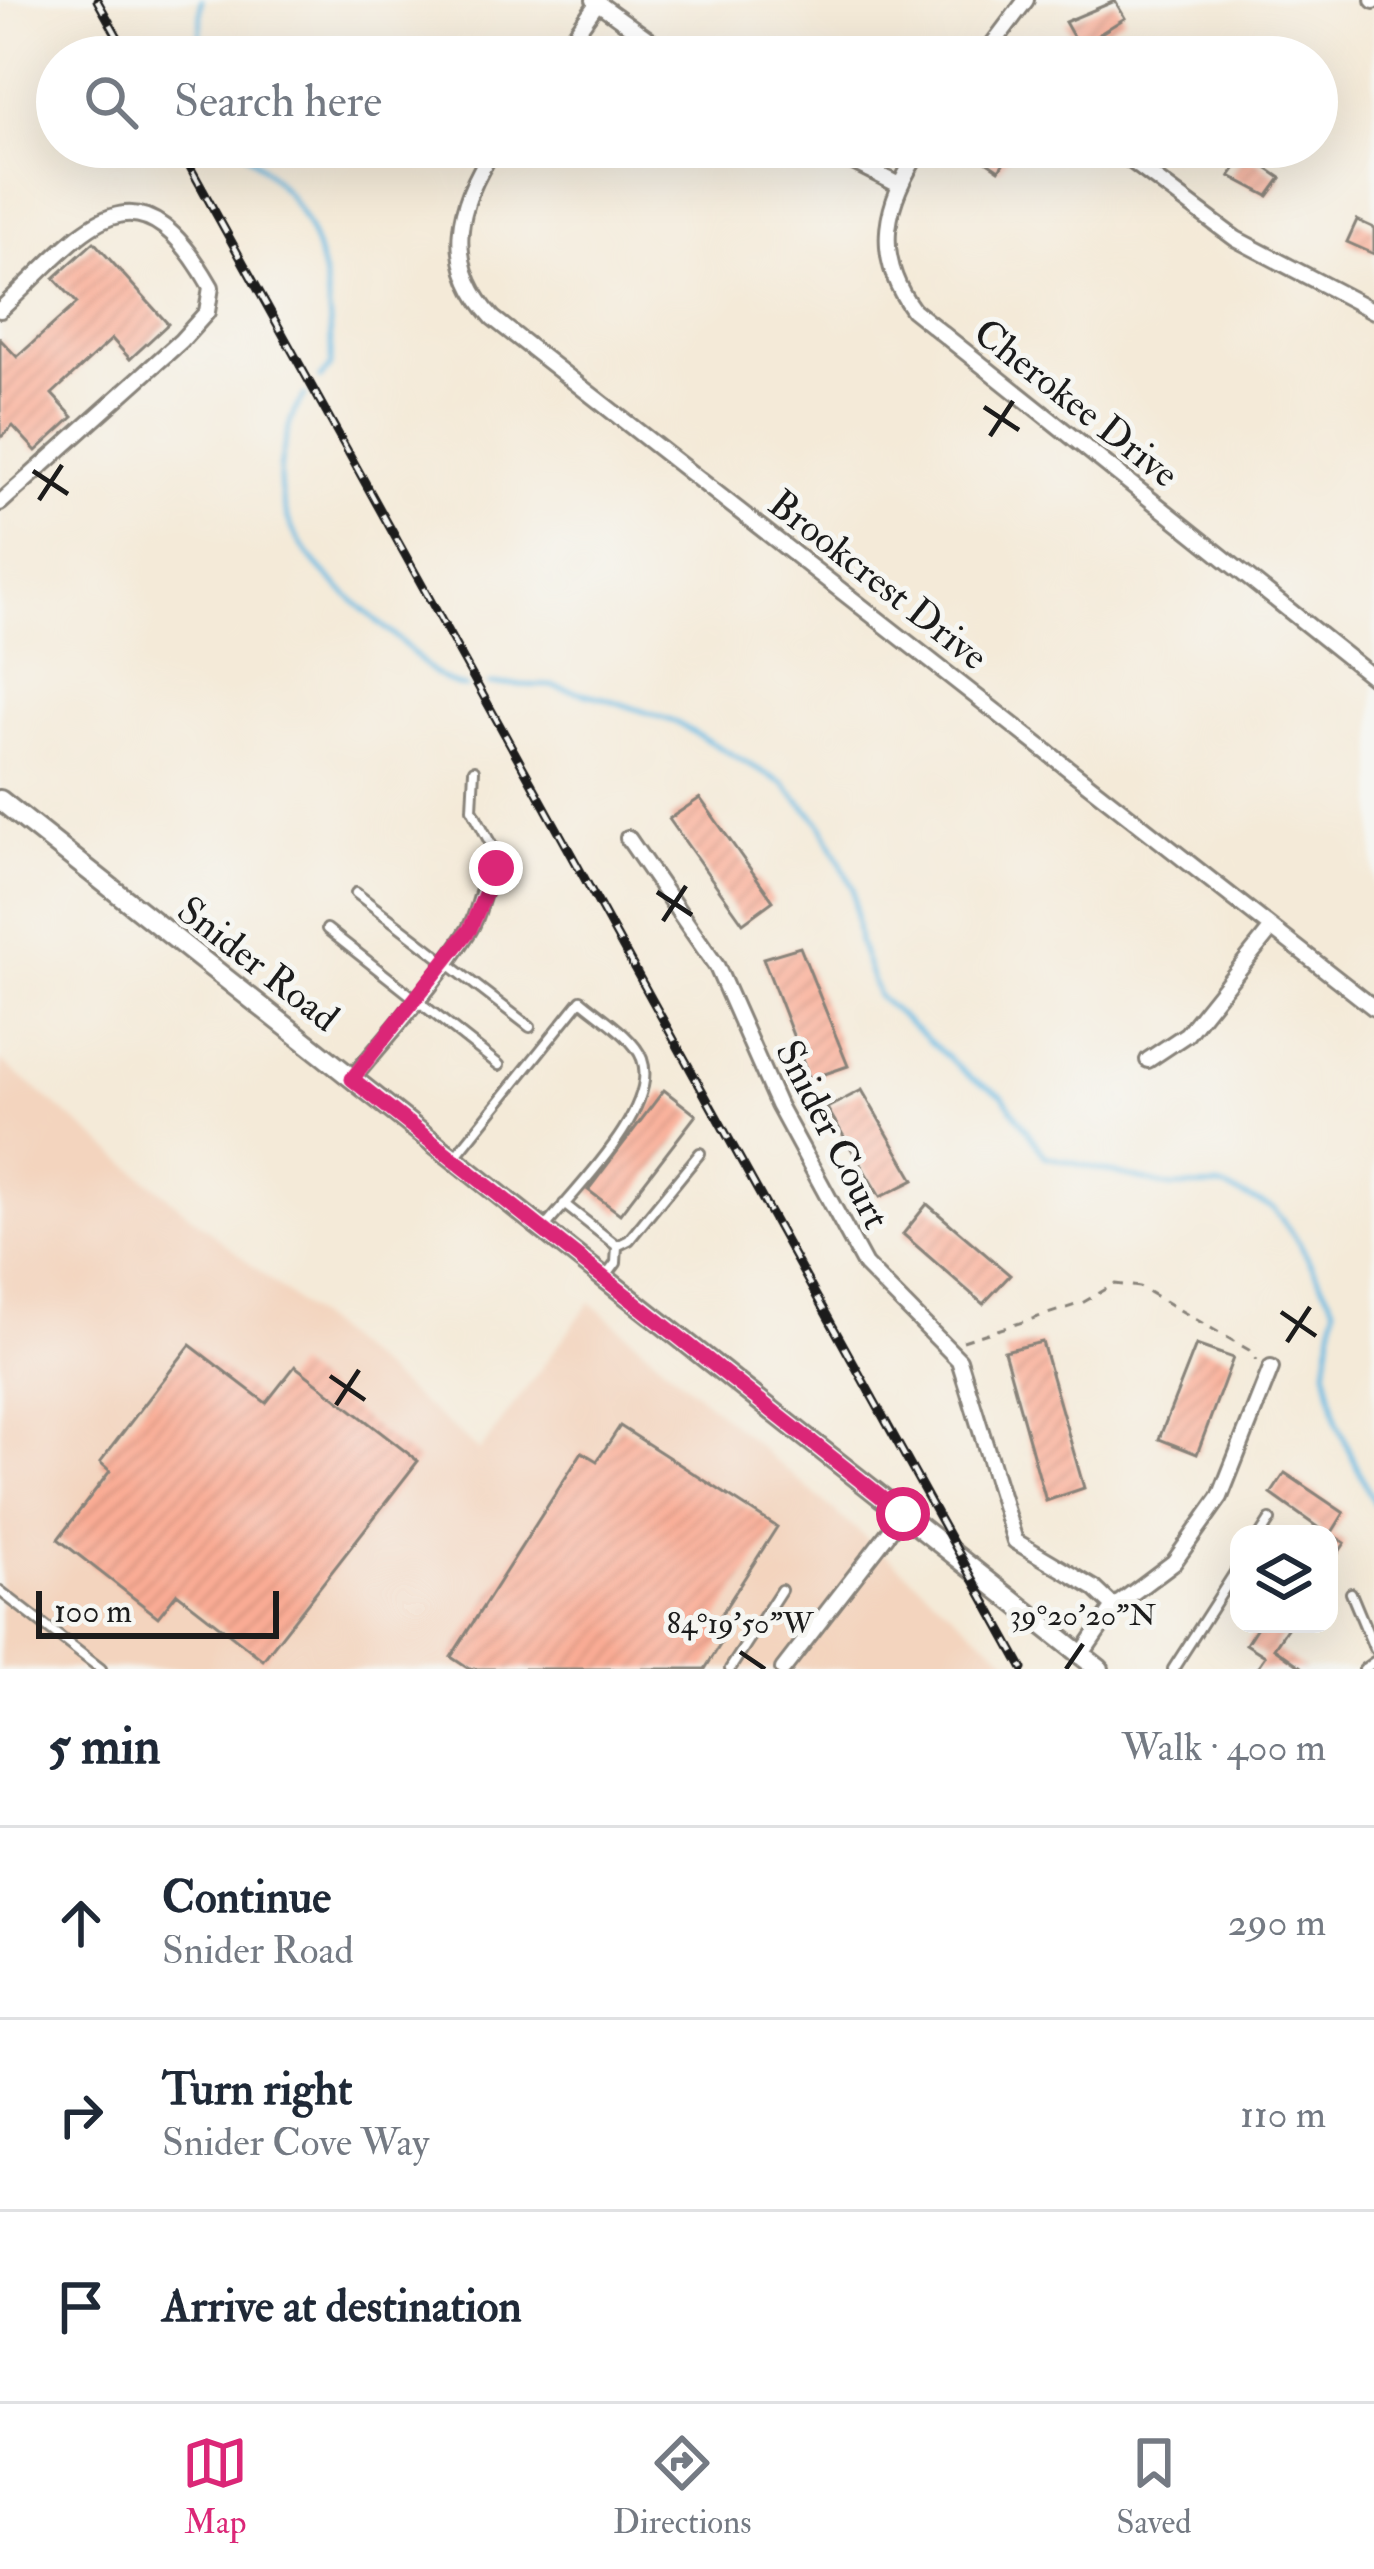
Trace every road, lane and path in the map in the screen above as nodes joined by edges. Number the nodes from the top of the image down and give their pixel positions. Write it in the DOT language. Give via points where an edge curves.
graph roads {
  1 [pos="1026,0"];
  2 [pos="596,1"];
  3 [pos="573,36"];
  4 [pos="644,36"];
  5 [pos="1003,36"];
  6 [pos="483,168"];
  7 [pos="865,168"];
  8 [pos="908,168"];
  9 [pos="1140,168"];
  10 [pos="897,184"];
  11 [pos="0,310"];
  12 [pos="1374,311"];
  13 [pos="0,503"];
  14 [pos="1374,678"];
  15 [pos="473,770"];
  16 [pos="0,800"];
  17 [pos="628,838"];
  18 [pos="501,864"];
  19 [pos="356,893"];
  20 [pos="1273,928"];
  21 [pos="327,929"];
  22 [pos="446,961"];
  23 [pos="416,999"];
  24 [pos="1374,1008"];
  25 [pos="530,1027"];
  26 [pos="1148,1060"];
  27 [pos="500,1065"];
  28 [pos="352,1079"];
  29 [pos="700,1153"];
  30 [pos="453,1159"];
  31 [pos="564,1204"];
  32 [pos="543,1230"];
  33 [pos="617,1246"];
  34 [pos="604,1278"];
  35 [pos="951,1347"];
  36 [pos="1270,1368"];
  37 [pos="903,1514"];
  38 [pos="1270,1520"];
  39 [pos="1267,1525"];
  40 [pos="1230,1580"];
  41 [pos="781,1590"];
  42 [pos="0,1591"];
  43 [pos="1352,1593"];
  44 [pos="1114,1607"];
  45 [pos="1374,1648"];
  46 [pos="1081,1655"];
  47 [pos="1374,1662"];
  48 [pos="1175,1664"];
  49 [pos="790,1667"];
  50 [pos="101,1669"];
  51 [pos="730,1669"];
  52 [pos="1099,1669"];
  53 [pos="1190,1669"];
  54 [pos="1364,1669"];
  1 -- 5 [label="street"];
  2 -- 3 [label="street"];
  2 -- 4 [label="street"];
  6 -- 20 [label="street, Brookcrest Drive" via="466,196 458,242 472,289 494,318"];
  7 -- 10 [label="street"];
  8 -- 10 [label="street"];
  9 -- 12 [label="street" via="1236,239"];
  10 -- 14 [label="street, Cherokee Drive" via="886,254 913,310"];
  11 -- 13 [label="street" via="101,218 130,211 179,237 211,287 207,313"];
  15 -- 18 [label="lane" via="472,809"];
  16 -- 28 [label="street, Snider Road"];
  17 -- 35 [label="street, Snider Court" via="717,967 856,1252"];
  18 -- 22 [label="street"];
  19 -- 22 [label="lane"];
  20 -- 24 [label="street, Brookcrest Drive"];
  20 -- 26 [label="street" via="1187,1034"];
  21 -- 23 [label="lane"];
  22 -- 23 [label="street"];
  22 -- 25 [label="lane"];
  23 -- 27 [label="lane"];
  23 -- 28 [label="street"];
  28 -- 30 [label="street, Snider Road"];
  29 -- 33 [label="lane"];
  30 -- 31 [label="lane" via="581,1000 641,1053 645,1072 634,1118"];
  30 -- 32 [label="street, Snider Road"];
  31 -- 32 [label="lane"];
  31 -- 33 [label="lane"];
  32 -- 34 [label="street, Snider Road"];
  33 -- 34 [label="lane"];
  34 -- 37 [label="street, Snider Road"];
  35 -- 36 [label="path" via="1082,1303 1114,1284 1140,1287"];
  35 -- 44 [label="street, Snider Court" via="1015,1541"];
  36 -- 44 [label="street" via="1220,1497 1174,1562"];
  37 -- 46 [label="street, Snider Road"];
  37 -- 49 [label="street"];
  38 -- 39 [label="lane"];
  40 -- 48 [label="lane"];
  41 -- 51 [label="lane"];
  42 -- 50 [label="lane"];
  43 -- 45 [label="lane"];
  44 -- 46 [label="street"];
  46 -- 52 [label="street, Snider Road"];
  47 -- 54 [label="lane"];
  48 -- 53 [label="lane"];
}
